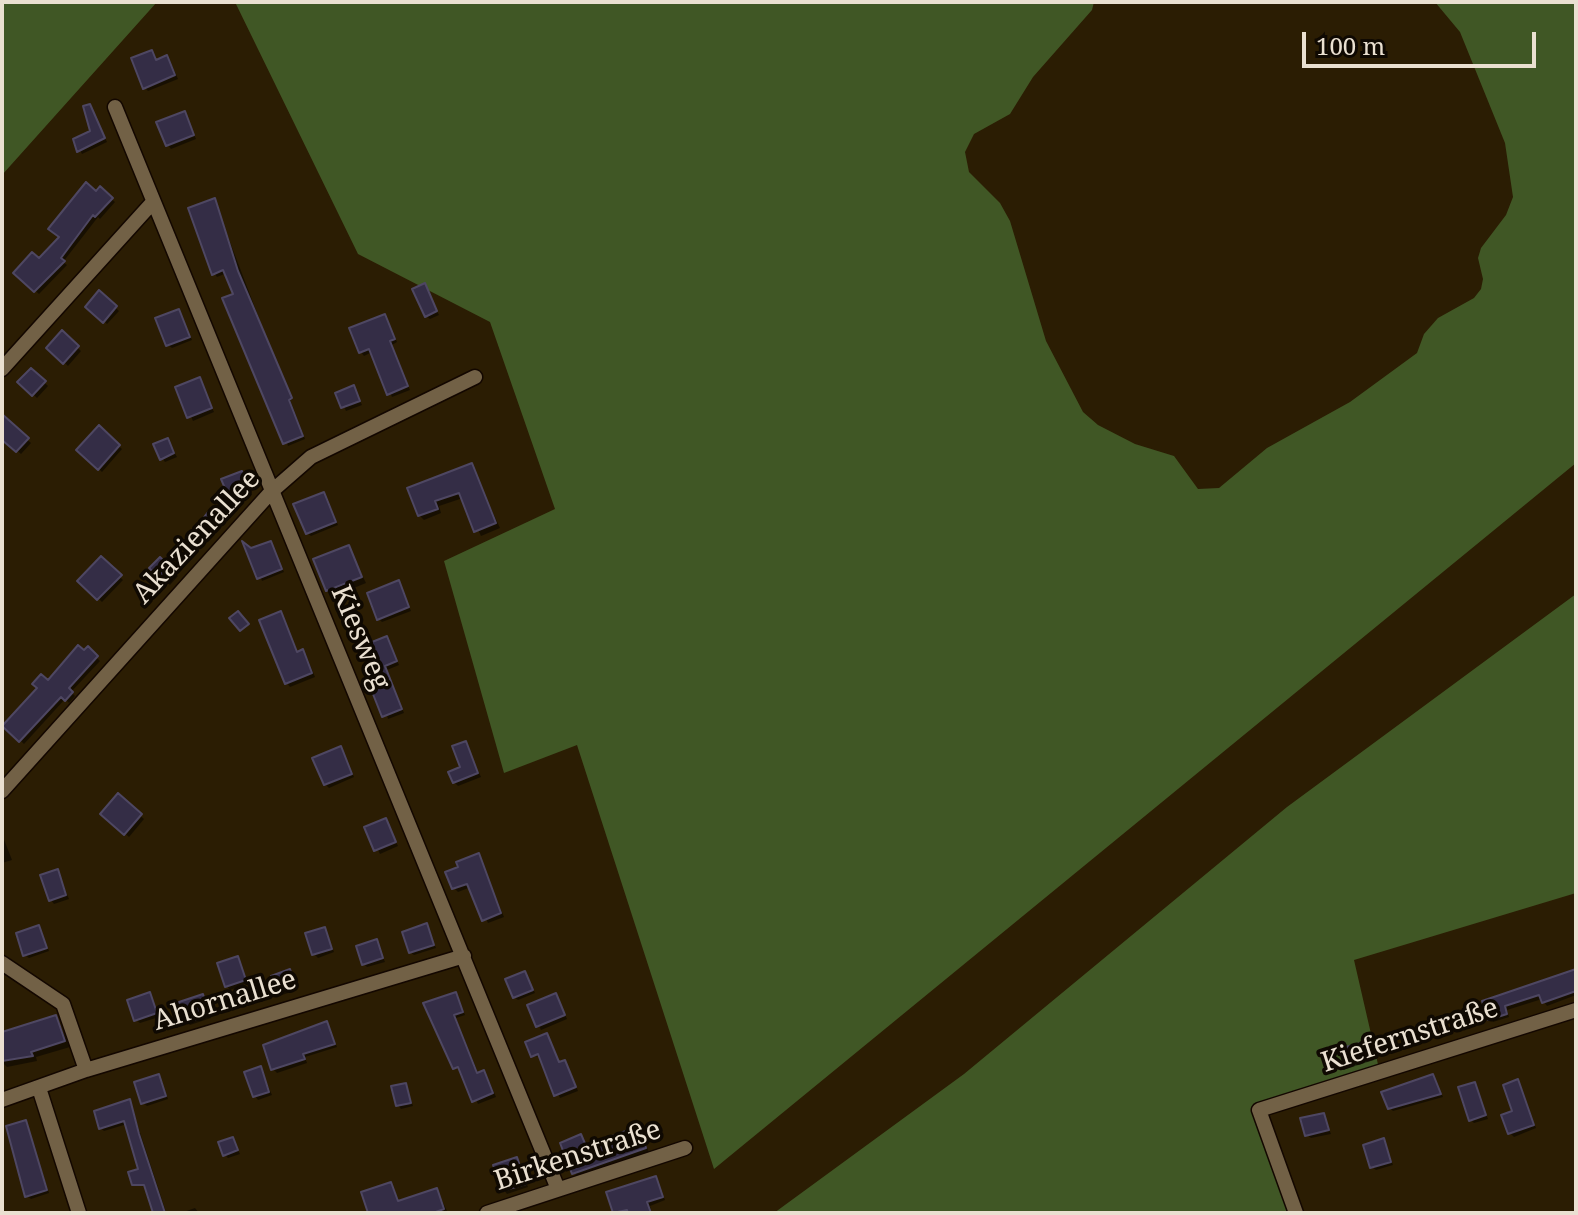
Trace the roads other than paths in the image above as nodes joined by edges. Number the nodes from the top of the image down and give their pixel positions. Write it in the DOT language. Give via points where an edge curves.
graph roads {
  1 [pos="115,107"];
  2 [pos="153,202"];
  3 [pos="2,369"];
  4 [pos="475,377"];
  5 [pos="271,492"];
  6 [pos="2,791"];
  7 [pos="464,956"];
  8 [pos="2,963"];
  9 [pos="1576,1010"];
  10 [pos="86,1070"];
  11 [pos="39,1088"];
  12 [pos="2,1100"];
  13 [pos="685,1148"];
  14 [pos="558,1189"];
  15 [pos="79,1213"];
  16 [pos="487,1213"];
  17 [pos="1296,1213"];
  1 -- 2 [label="street, Kiesweg"];
  2 -- 3 [label="street"];
  2 -- 5 [label="street, Kiesweg"];
  4 -- 5 [label="street, Akazienallee" via="311,457"];
  5 -- 6 [label="street, Akazienallee"];
  5 -- 7 [label="street, Kiesweg"];
  7 -- 10 [label="street, Ahornallee"];
  7 -- 14 [label="street, Kiesweg"];
  8 -- 10 [label="street" via="63,1004"];
  9 -- 17 [label="street, Kiefernstraße" via="1259,1110"];
  10 -- 11 [label="street, Ahornallee"];
  11 -- 12 [label="street, Ahornallee"];
  11 -- 15 [label="street"];
  13 -- 14 [label="street, Birkenstraße"];
  14 -- 16 [label="street, Birkenstraße"];
}
